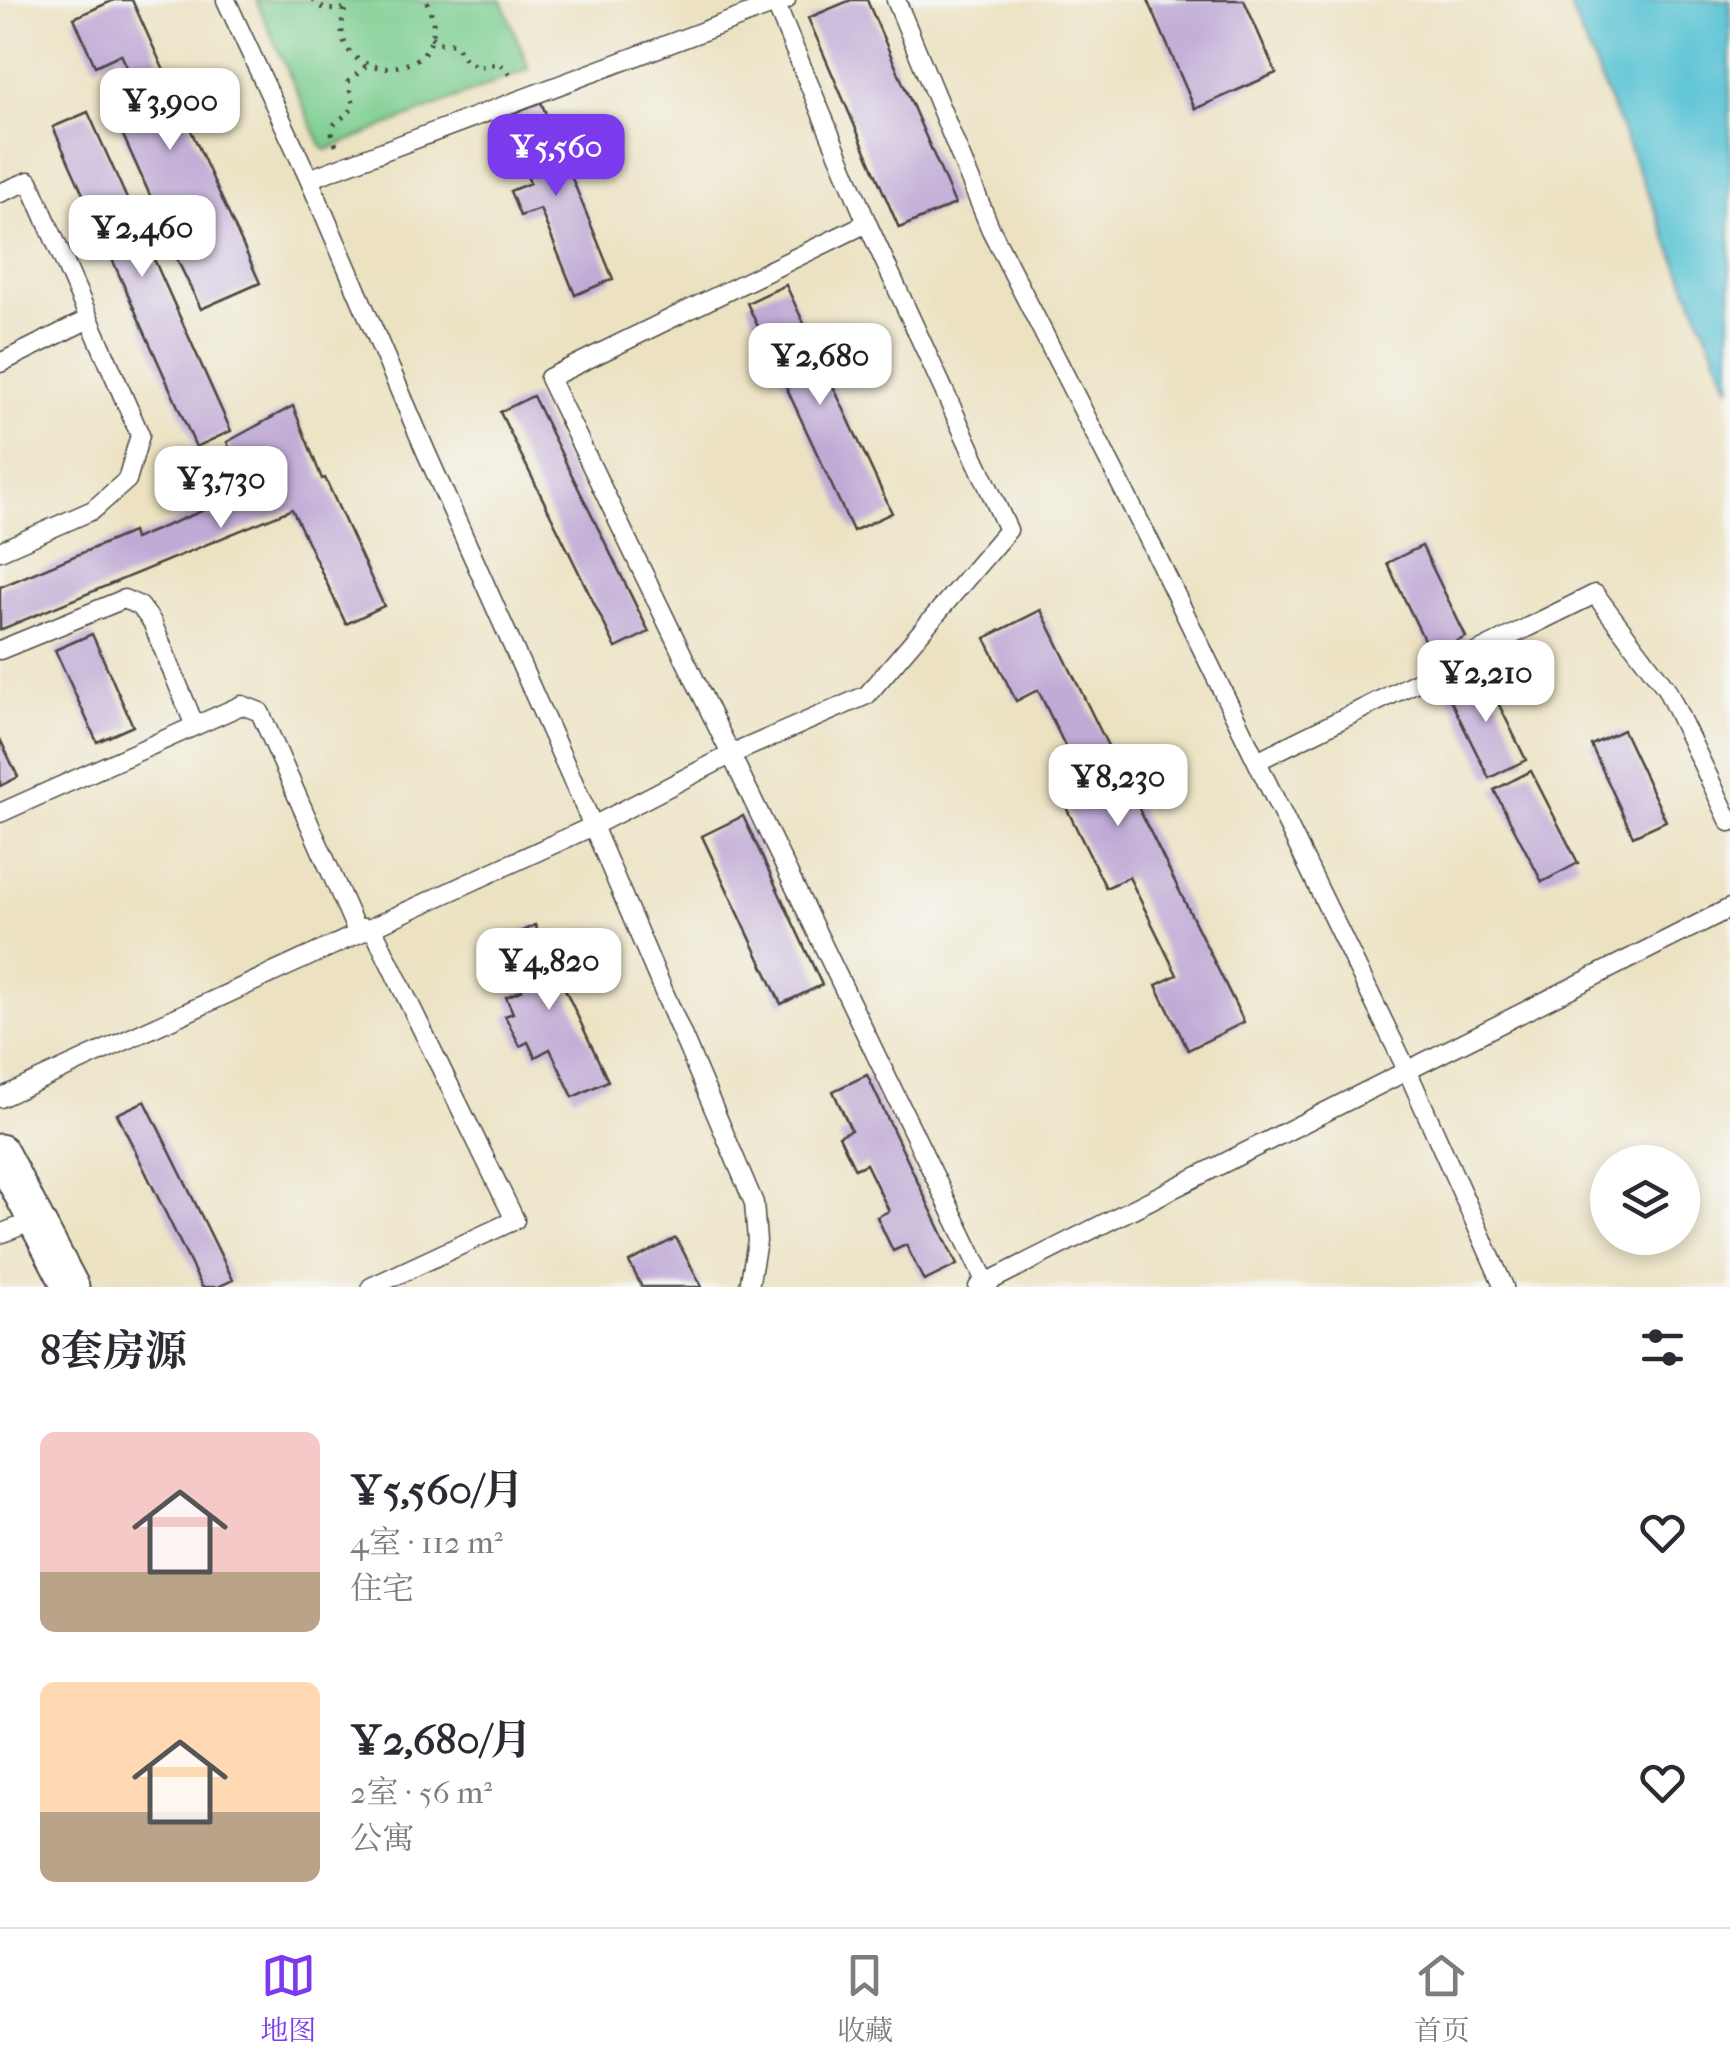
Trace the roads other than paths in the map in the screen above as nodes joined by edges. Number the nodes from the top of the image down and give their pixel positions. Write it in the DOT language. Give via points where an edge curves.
graph roads {
  1 [pos="226,0"];
  2 [pos="896,0"];
  3 [pos="779,1"];
  4 [pos="309,179"];
  5 [pos="0,193"];
  6 [pos="867,224"];
  7 [pos="89,319"];
  8 [pos="0,363"];
  9 [pos="0,550"];
  10 [pos="0,650"];
  11 [pos="195,726"];
  12 [pos="732,754"];
  13 [pos="1257,761"];
  14 [pos="0,813"];
  15 [pos="1730,822"];
  16 [pos="594,826"];
  17 [pos="1730,908"];
  18 [pos="374,929"];
  19 [pos="1407,1070"];
  20 [pos="0,1098"];
  21 [pos="0,1152"];
  22 [pos="36,1220"];
  23 [pos="0,1234"];
  24 [pos="984,1286"];
  25 [pos="71,1287"];
  26 [pos="371,1287"];
  27 [pos="749,1287"];
  28 [pos="1504,1287"];
  1 -- 4 [label="lane"];
  2 -- 13 [label="lane" via="992,230"];
  3 -- 4 [label="lane"];
  3 -- 6 [label="lane"];
  4 -- 16 [label="lane"];
  5 -- 7 [label="lane" via="28,181"];
  6 -- 12 [label="lane" via="1008,530 867,695"];
  6 -- 12 [label="lane" via="549,378"];
  7 -- 8 [label="lane"];
  7 -- 9 [label="lane" via="140,435 127,480 92,510"];
  10 -- 11 [label="lane" via="124,599 152,622"];
  11 -- 14 [label="lane"];
  11 -- 18 [label="lane" via="242,705 260,712 355,927"];
  12 -- 16 [label="lane"];
  12 -- 24 [label="lane"];
  13 -- 15 [label="lane" via="1596,594 1666,688"];
  13 -- 19 [label="lane"];
  16 -- 18 [label="lane"];
  16 -- 27 [label="lane" via="754,1203"];
  17 -- 19 [label="lane"];
  18 -- 20 [label="lane"];
  18 -- 26 [label="lane" via="515,1220"];
  19 -- 24 [label="lane"];
  19 -- 28 [label="lane"];
  21 -- 22 [label="street"];
  22 -- 23 [label="lane"];
  22 -- 25 [label="street"];
}
